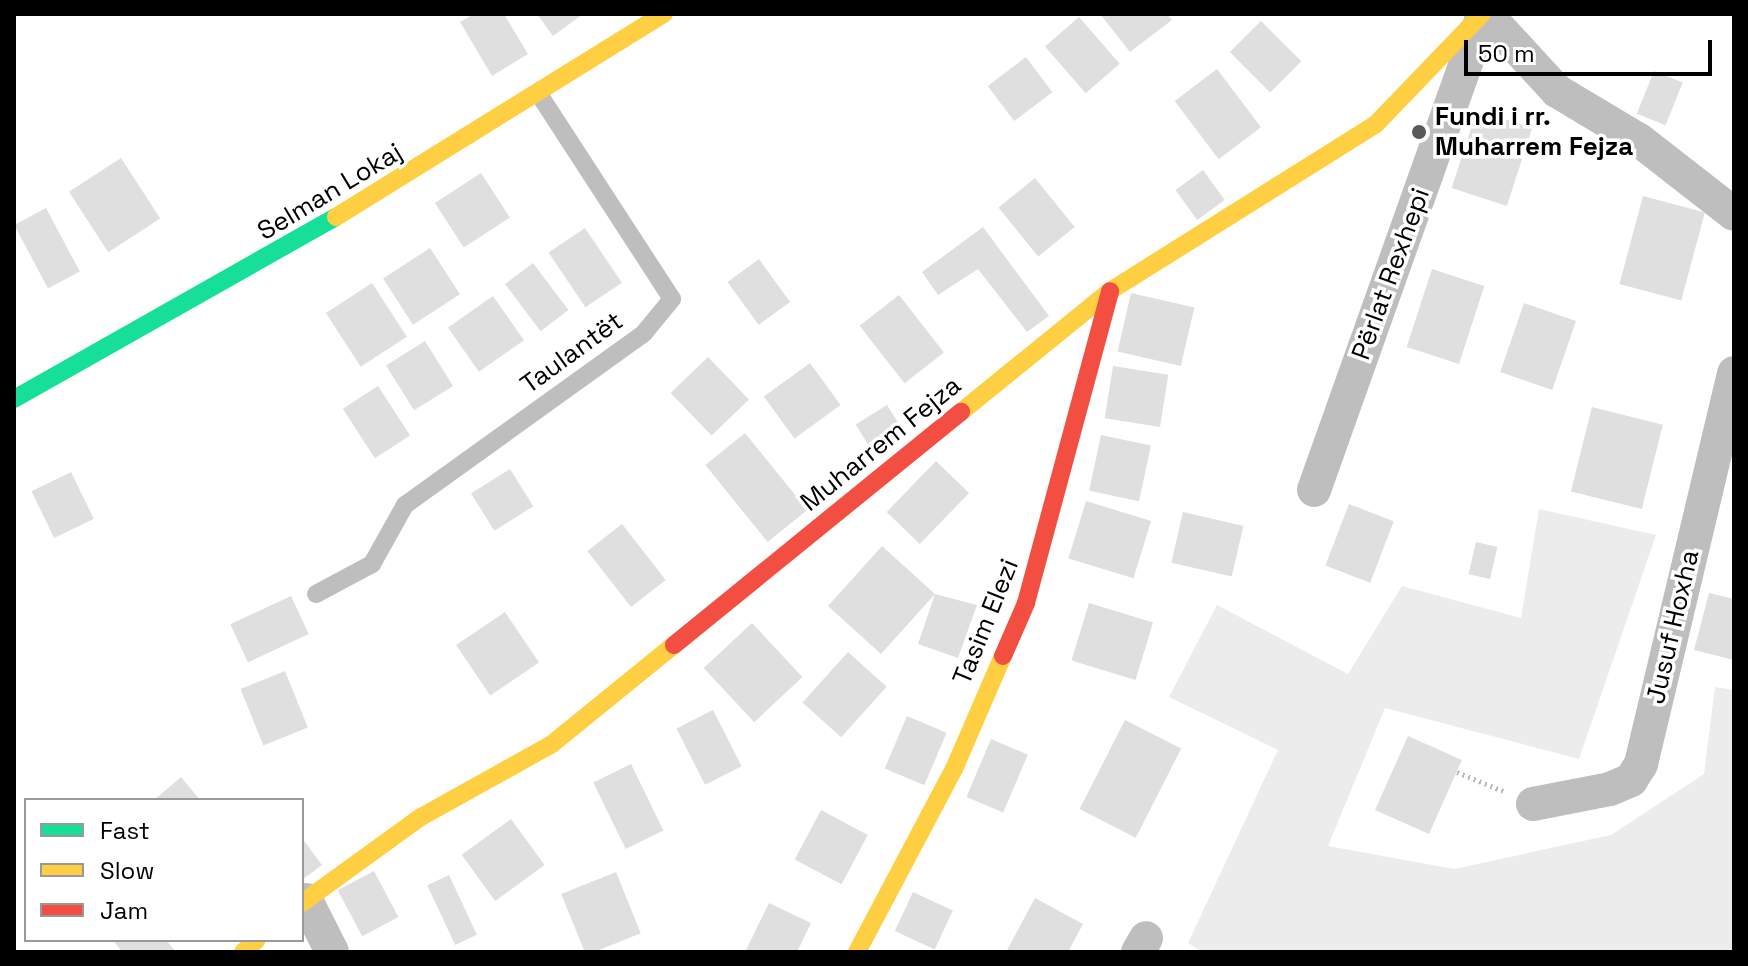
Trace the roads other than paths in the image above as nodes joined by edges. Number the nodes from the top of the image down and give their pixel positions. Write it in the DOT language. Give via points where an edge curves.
graph roads {
  1 [pos="664,14"];
  2 [pos="1484,14"];
  3 [pos="540,96"];
  4 [pos="1734,214"];
  5 [pos="1110,291"];
  6 [pos="1734,373"];
  7 [pos="14,399"];
  8 [pos="1314,490"];
  9 [pos="316,594"];
  10 [pos="1533,804"];
  11 [pos="304,901"];
  12 [pos="332,952"];
  13 [pos="857,952"];
  1 -- 3 [label="street, Selman Lokaj"];
  2 -- 4 [label="street" via="1557,91 1639,140"];
  2 -- 5 [label="street, Muharrem Fejza" via="1376,124"];
  2 -- 8 [label="street, Përlat Rexhepi"];
  3 -- 7 [label="street, Selman Lokaj" via="130,340"];
  3 -- 9 [label="lane, Taulantët" via="672,299 644,333 405,505 372,564"];
  5 -- 11 [label="street, Muharrem Fejza" via="552,744 421,817"];
  5 -- 13 [label="street, Tasim Elezi" via="1026,603 954,769"];
  6 -- 10 [label="street, Jusuf Hoxha" via="1641,764 1631,780 1610,789"];
  11 -- 12 [label="street"];
}
